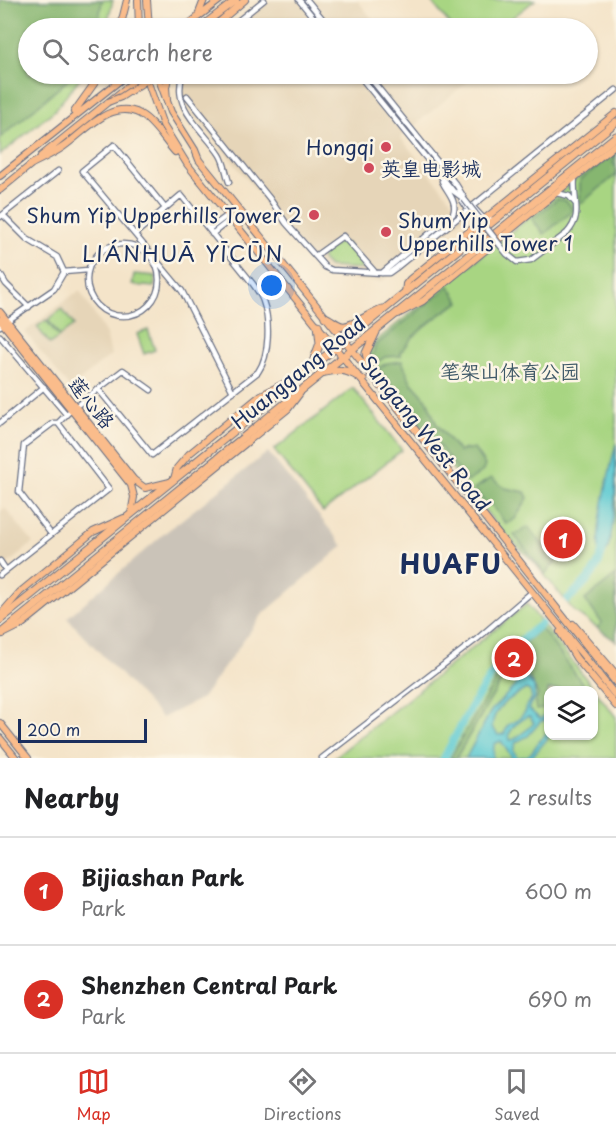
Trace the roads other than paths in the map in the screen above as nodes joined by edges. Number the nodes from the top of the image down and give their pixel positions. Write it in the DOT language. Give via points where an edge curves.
graph roads {
  1 [pos="127,0"];
  2 [pos="138,0"];
  3 [pos="147,0"];
  4 [pos="204,0"];
  5 [pos="220,0"];
  6 [pos="236,0"];
  7 [pos="246,0"];
  8 [pos="264,0"];
  9 [pos="299,0"];
  10 [pos="307,0"];
  11 [pos="122,18"];
  12 [pos="139,18"];
  13 [pos="148,18"];
  14 [pos="197,18"];
  15 [pos="213,18"];
  16 [pos="224,18"];
  17 [pos="242,18"];
  18 [pos="314,18"];
  19 [pos="322,18"];
  20 [pos="95,84"];
  21 [pos="115,84"];
  22 [pos="131,84"];
  23 [pos="141,84"];
  24 [pos="148,84"];
  25 [pos="161,84"];
  26 [pos="167,84"];
  27 [pos="181,84"];
  28 [pos="366,84"];
  29 [pos="375,84"];
  30 [pos="616,90"];
  31 [pos="187,96"];
  32 [pos="108,102"];
  33 [pos="171,112"];
  34 [pos="616,113"];
  35 [pos="616,122"];
  36 [pos="61,126"];
  37 [pos="616,136"];
  38 [pos="616,144"];
  39 [pos="30,165"];
  40 [pos="57,171"];
  41 [pos="194,173"];
  42 [pos="438,173"];
  43 [pos="0,176"];
  44 [pos="575,177"];
  45 [pos="229,182"];
  46 [pos="0,190"];
  47 [pos="556,193"];
  48 [pos="464,199"];
  49 [pos="575,203"];
  50 [pos="165,208"];
  51 [pos="469,209"];
  52 [pos="2,216"];
  53 [pos="229,217"];
  54 [pos="499,217"];
  55 [pos="484,219"];
  56 [pos="478,224"];
  57 [pos="210,232"];
  58 [pos="135,234"];
  59 [pos="472,238"];
  60 [pos="315,256"];
  61 [pos="88,270"];
  62 [pos="374,271"];
  63 [pos="64,272"];
  64 [pos="382,273"];
  65 [pos="0,274"];
  66 [pos="405,293"];
  67 [pos="29,307"];
  68 [pos="387,307"];
  69 [pos="0,312"];
  70 [pos="395,315"];
  71 [pos="325,317"];
  72 [pos="2,323"];
  73 [pos="318,325"];
  74 [pos="380,327"];
  75 [pos="0,336"];
  76 [pos="345,341"];
  77 [pos="335,347"];
  78 [pos="352,350"];
  79 [pos="343,357"];
  80 [pos="310,367"];
  81 [pos="324,373"];
  82 [pos="371,374"];
  83 [pos="363,380"];
  84 [pos="44,387"];
  85 [pos="99,390"];
  86 [pos="151,390"];
  87 [pos="233,392"];
  88 [pos="70,410"];
  89 [pos="0,423"];
  90 [pos="58,423"];
  91 [pos="172,480"];
  92 [pos="129,516"];
  93 [pos="51,534"];
  94 [pos="0,561"];
  95 [pos="6,570"];
  96 [pos="0,575"];
  97 [pos="532,577"];
  98 [pos="525,582"];
  99 [pos="532,591"];
  100 [pos="550,600"];
  101 [pos="543,606"];
  102 [pos="0,615"];
  103 [pos="0,620"];
  104 [pos="0,635"];
  105 [pos="616,674"];
  106 [pos="616,683"];
  107 [pos="616,696"];
  108 [pos="616,706"];
  109 [pos="0,723"];
  110 [pos="0,738"];
  111 [pos="16,758"];
  112 [pos="28,758"];
  113 [pos="322,758"];
  1 -- 11 [label="main road"];
  2 -- 12 [label="main road"];
  3 -- 13 [label="main road"];
  4 -- 14 [label="main road"];
  5 -- 14 [label="main road"];
  6 -- 15 [label="main road"];
  7 -- 16 [label="main road"];
  8 -- 17 [label="street"];
  9 -- 18 [label="street"];
  10 -- 19 [label="street"];
  20 -- 36 [label="main road"];
  21 -- 36 [label="main road"];
  22 -- 32 [label="main road, bridge"];
  23 -- 32 [label="main road, bridge"];
  24 -- 41 [label="main road, Sungang West Road" via="164,125"];
  25 -- 33 [label="main road, Sungang West Road"];
  26 -- 33 [label="main road"];
  27 -- 45 [label="street" via="184,107 220,156"];
  28 -- 42 [label="street"];
  29 -- 48 [label="street"];
  30 -- 51 [label="street"];
  31 -- 60 [label="street"];
  32 -- 39 [label="main road"];
  33 -- 71 [label="main road, Sungang West Road" via="199,160"];
  34 -- 55 [label="main road"];
  35 -- 54 [label="highway, Huanggang Road"];
  36 -- 43 [label="main road"];
  37 -- 70 [label="highway, Huanggang Road"];
  38 -- 44 [label="main road"];
  39 -- 41 [label="main road" via="59,150 105,115 123,109 141,114 149,121"];
  39 -- 46 [label="main road"];
  40 -- 52 [label="street"];
  41 -- 53 [label="main road, Sungang West Road"];
  42 -- 48 [label="street"];
  42 -- 64 [label="street" via="454,201 451,218"];
  44 -- 47 [label="main road"];
  44 -- 49 [label="street"];
  47 -- 49 [label="street"];
  47 -- 70 [label="main road" via="423,301"];
  48 -- 49 [label="street, bridge" via="507,254 521,263 535,258 571,229 577,217"];
  48 -- 51 [label="street"];
  50 -- 57 [label="street" via="180,195"];
  50 -- 58 [label="street"];
  50 -- 58 [label="street" via="114,145 82,171"];
  51 -- 55 [label="street"];
  51 -- 56 [label="street"];
  51 -- 64 [label="street" via="393,270"];
  52 -- 63 [label="street" via="27,239 57,257"];
  53 -- 57 [label="street"];
  53 -- 73 [label="main road, Sungang West Road"];
  54 -- 55 [label="street" via="492,221"];
  54 -- 59 [label="highway, Huanggang Road"];
  55 -- 56 [label="main road"];
  56 -- 59 [label="street"];
  56 -- 66 [label="main road" via="409,280"];
  57 -- 87 [label="street" via="258,291 266,317 262,367"];
  58 -- 87 [label="street" via="182,291"];
  59 -- 66 [label="highway, Huanggang Road"];
  60 -- 62 [label="street" via="330,270"];
  60 -- 62 [label="street" via="339,237 345,237"];
  61 -- 61 [label="street" via="90,295 106,313 130,316 151,305 157,295 159,272 154,261 136,246 112,245 101,251"];
  61 -- 63 [label="street"];
  62 -- 64 [label="street"];
  63 -- 67 [label="street" via="54,289"];
  65 -- 67 [label="street"];
  66 -- 68 [label="highway, Huanggang Road"];
  67 -- 72 [label="street"];
  68 -- 71 [label="highway" via="349,326"];
  68 -- 76 [label="highway, Huanggang Road"];
  69 -- 72 [label="main road, 莲心路"];
  70 -- 74 [label="highway, Huanggang Road"];
  71 -- 76 [label="main road, Sungang West Road"];
  72 -- 88 [label="main road, 莲心路"];
  73 -- 77 [label="main road, Sungang West Road"];
  73 -- 80 [label="highway" via="320,345"];
  74 -- 78 [label="highway, Huanggang Road"];
  74 -- 82 [label="highway" via="366,353"];
  75 -- 84 [label="street"];
  76 -- 77 [label="highway, Huanggang Road"];
  76 -- 78 [label="main road, Sungang West Road"];
  77 -- 79 [label="main road, Sungang West Road"];
  77 -- 80 [label="highway, Huanggang Road"];
  78 -- 79 [label="highway, Huanggang Road"];
  78 -- 82 [label="main road, Sungang West Road"];
  79 -- 81 [label="highway, Huanggang Road"];
  79 -- 83 [label="main road, Sungang West Road"];
  80 -- 91 [label="highway, Huanggang Road"];
  81 -- 83 [label="highway" via="342,370"];
  81 -- 104 [label="highway, Huanggang Road"];
  82 -- 97 [label="main road, Sungang West Road"];
  83 -- 98 [label="main road, Sungang West Road"];
  84 -- 88 [label="street"];
  84 -- 89 [label="street"];
  85 -- 86 [label="street" via="123,370"];
  85 -- 87 [label="street" via="152,455"];
  85 -- 88 [label="street"];
  88 -- 90 [label="street"];
  88 -- 91 [label="main road, 莲心路" via="138,483 150,488"];
  88 -- 92 [label="main road, 莲心路" via="131,485 134,497"];
  90 -- 93 [label="street" via="24,445 19,492"];
  90 -- 93 [label="street" via="109,489"];
  91 -- 92 [label="highway, Huanggang Road"];
  92 -- 102 [label="main road" via="87,536 20,592"];
  92 -- 103 [label="highway, Huanggang Road"];
  93 -- 95 [label="street"];
  94 -- 95 [label="street"];
  95 -- 96 [label="street"];
  97 -- 98 [label="main road"];
  97 -- 100 [label="main road, Sungang West Road"];
  98 -- 99 [label="main road, Sungang West Road"];
  99 -- 101 [label="main road, Sungang West Road"];
  99 -- 113 [label="street"];
  100 -- 105 [label="main road, Sungang West Road"];
  100 -- 106 [label="main road, Sungang West Road"];
  101 -- 107 [label="main road, Sungang West Road"];
  101 -- 108 [label="main road, Sungang West Road" via="576,658"];
  109 -- 112 [label="main road"];
  110 -- 111 [label="main road"];
}
